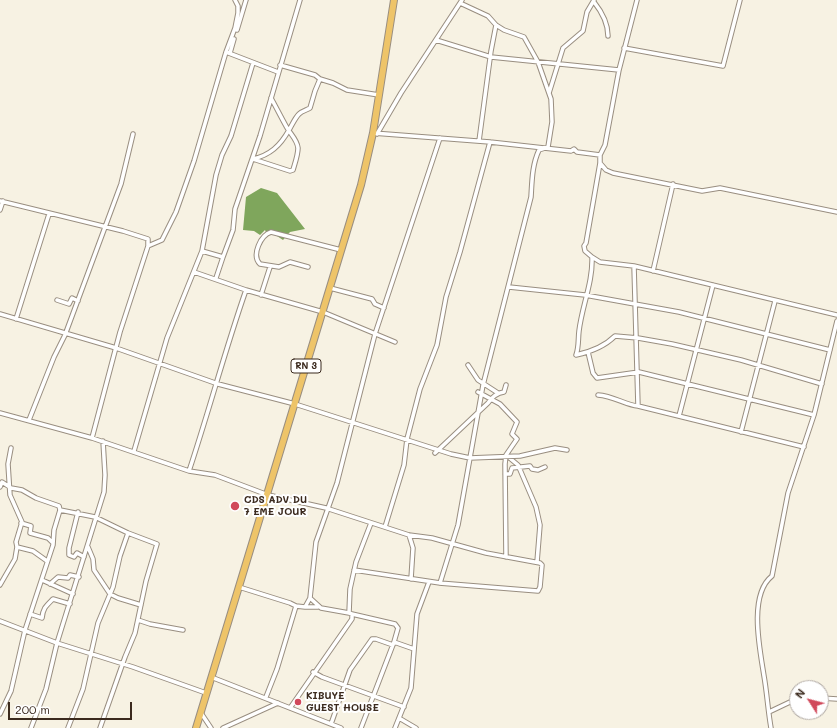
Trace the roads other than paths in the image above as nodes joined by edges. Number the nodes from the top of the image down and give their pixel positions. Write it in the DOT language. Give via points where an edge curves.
graph roads {
  1 [pos="235,0"];
  2 [pos="246,0"];
  3 [pos="300,0"];
  4 [pos="394,0"];
  5 [pos="637,0"];
  6 [pos="740,0"];
  7 [pos="594,1"];
  8 [pos="461,2"];
  9 [pos="496,25"];
  10 [pos="608,36"];
  11 [pos="436,40"];
  12 [pos="624,48"];
  13 [pos="228,52"];
  14 [pos="491,57"];
  15 [pos="538,62"];
  16 [pos="253,63"];
  17 [pos="558,64"];
  18 [pos="280,65"];
  19 [pos="619,70"];
  20 [pos="278,72"];
  21 [pos="320,80"];
  22 [pos="549,93"];
  23 [pos="379,95"];
  24 [pos="271,98"];
  25 [pos="289,130"];
  26 [pos="375,133"];
  27 [pos="133,134"];
  28 [pos="440,138"];
  29 [pos="479,141"];
  30 [pos="490,142"];
  31 [pos="548,148"];
  32 [pos="600,155"];
  33 [pos="253,159"];
  34 [pos="600,163"];
  35 [pos="674,184"];
  36 [pos="1,201"];
  37 [pos="0,210"];
  38 [pos="837,212"];
  39 [pos="49,214"];
  40 [pos="105,227"];
  41 [pos="148,246"];
  42 [pos="202,250"];
  43 [pos="341,250"];
  44 [pos="223,257"];
  45 [pos="592,257"];
  46 [pos="308,266"];
  47 [pos="634,266"];
  48 [pos="270,267"];
  49 [pos="653,271"];
  50 [pos="194,272"];
  51 [pos="216,278"];
  52 [pos="713,286"];
  53 [pos="509,287"];
  54 [pos="330,288"];
  55 [pos="246,290"];
  56 [pos="261,295"];
  57 [pos="585,295"];
  58 [pos="57,300"];
  59 [pos="78,301"];
  60 [pos="775,301"];
  61 [pos="634,304"];
  62 [pos="384,308"];
  63 [pos="323,312"];
  64 [pos="0,314"];
  65 [pos="837,315"];
  66 [pos="705,317"];
  67 [pos="16,319"];
  68 [pos="837,321"];
  69 [pos="375,334"];
  70 [pos="767,334"];
  71 [pos="65,335"];
  72 [pos="638,338"];
  73 [pos="395,342"];
  74 [pos="116,348"];
  75 [pos="696,350"];
  76 [pos="830,350"];
  77 [pos="588,352"];
  78 [pos="160,364"];
  79 [pos="468,365"];
  80 [pos="758,365"];
  81 [pos="639,372"];
  82 [pos="484,383"];
  83 [pos="218,384"];
  84 [pos="687,384"];
  85 [pos="822,384"];
  86 [pos="506,385"];
  87 [pos="480,393"];
  88 [pos="498,394"];
  89 [pos="598,395"];
  90 [pos="491,399"];
  91 [pos="750,399"];
  92 [pos="295,404"];
  93 [pos="638,406"];
  94 [pos="0,413"];
  95 [pos="478,413"];
  96 [pos="814,415"];
  97 [pos="679,416"];
  98 [pos="29,420"];
  99 [pos="352,422"];
  100 [pos="741,432"];
  101 [pos="92,438"];
  102 [pos="407,439"];
  103 [pos="103,442"];
  104 [pos="804,447"];
  105 [pos="11,448"];
  106 [pos="567,450"];
  107 [pos="134,451"];
  108 [pos="437,451"];
  109 [pos="506,455"];
  110 [pos="470,458"];
  111 [pos="519,466"];
  112 [pos="545,467"];
  113 [pos="190,471"];
  114 [pos="505,474"];
  115 [pos="0,487"];
  116 [pos="10,488"];
  117 [pos="268,495"];
  118 [pos="329,509"];
  119 [pos="60,510"];
  120 [pos="78,512"];
  121 [pos="95,517"];
  122 [pos="21,523"];
  123 [pos="371,523"];
  124 [pos="385,527"];
  125 [pos="128,533"];
  126 [pos="410,535"];
  127 [pos="53,543"];
  128 [pos="452,543"];
  129 [pos="17,547"];
  130 [pos="88,547"];
  131 [pos="84,557"];
  132 [pos="506,557"];
  133 [pos="48,561"];
  134 [pos="536,562"];
  135 [pos="354,570"];
  136 [pos="79,576"];
  137 [pos="411,579"];
  138 [pos="42,580"];
  139 [pos="430,582"];
  140 [pos="440,583"];
  141 [pos="50,584"];
  142 [pos="0,585"];
  143 [pos="239,587"];
  144 [pos="73,594"];
  145 [pos="110,594"];
  146 [pos="310,598"];
  147 [pos="70,604"];
  148 [pos="141,605"];
  149 [pos="296,606"];
  150 [pos="305,607"];
  151 [pos="318,607"];
  152 [pos="351,613"];
  153 [pos="30,614"];
  154 [pos="138,620"];
  155 [pos="0,621"];
  156 [pos="25,630"];
  157 [pos="183,630"];
  158 [pos="57,643"];
  159 [pos="394,643"];
  160 [pos="414,650"];
  161 [pos="92,654"];
  162 [pos="122,664"];
  163 [pos="314,672"];
  164 [pos="211,677"];
  165 [pos="344,685"];
  166 [pos="206,694"];
  167 [pos="373,695"];
  168 [pos="266,697"];
  169 [pos="789,702"];
  170 [pos="278,703"];
  171 [pos="290,708"];
  172 [pos="404,708"];
  173 [pos="768,712"];
  174 [pos="201,713"];
  175 [pos="0,714"];
  176 [pos="399,718"];
  177 [pos="330,724"];
  178 [pos="32,728"];
  179 [pos="68,728"];
  180 [pos="100,728"];
  181 [pos="196,728"];
  182 [pos="211,728"];
  183 [pos="223,728"];
  184 [pos="341,728"];
  185 [pos="361,728"];
  186 [pos="395,728"];
  187 [pos="416,728"];
  188 [pos="771,728"];
  1 -- 13 [label="street" via="238,13"];
  2 -- 13 [label="street"];
  3 -- 18 [label="street"];
  4 -- 23 [label="highway, RN 3"];
  5 -- 12 [label="street"];
  6 -- 12 [label="street" via="723,66"];
  7 -- 10 [label="street" via="601,10"];
  7 -- 17 [label="street" via="587,12 583,31 562,48"];
  8 -- 9 [label="street" via="488,16"];
  8 -- 11 [label="street"];
  9 -- 14 [label="street"];
  9 -- 15 [label="street" via="524,37"];
  11 -- 14 [label="street"];
  11 -- 26 [label="street"];
  12 -- 19 [label="street"];
  13 -- 16 [label="street"];
  13 -- 41 [label="street" via="176,212 162,240"];
  14 -- 15 [label="street"];
  14 -- 29 [label="street"];
  15 -- 17 [label="street"];
  15 -- 22 [label="street"];
  16 -- 20 [label="street"];
  16 -- 42 [label="street" via="231,136 216,175"];
  17 -- 19 [label="street"];
  17 -- 22 [label="street"];
  18 -- 20 [label="street"];
  18 -- 21 [label="street" via="315,75"];
  19 -- 32 [label="street" via="605,145"];
  20 -- 24 [label="street"];
  21 -- 23 [label="street" via="346,90"];
  21 -- 25 [label="street" via="310,108 299,114"];
  22 -- 31 [label="street" via="552,122"];
  23 -- 26 [label="highway, RN 3"];
  24 -- 25 [label="street"];
  24 -- 33 [label="street"];
  25 -- 33 [label="street" via="278,147"];
  25 -- 33 [label="street" via="298,149 293,170"];
  26 -- 28 [label="street"];
  26 -- 43 [label="highway, RN 3"];
  27 -- 40 [label="street" via="121,184"];
  28 -- 29 [label="street"];
  28 -- 62 [label="street"];
  29 -- 30 [label="street"];
  30 -- 31 [label="street"];
  30 -- 102 [label="street" via="446,297 436,344 420,389"];
  31 -- 32 [label="street" via="571,151 574,149 577,152"];
  31 -- 53 [label="street" via="539,150 536,157 531,197"];
  32 -- 34 [label="street"];
  33 -- 44 [label="street" via="235,209 233,230"];
  34 -- 35 [label="street" via="613,173"];
  34 -- 45 [label="street" via="584,246 585,251"];
  35 -- 38 [label="street" via="702,191 720,188"];
  35 -- 49 [label="street"];
  36 -- 37 [label="street"];
  36 -- 39 [label="street"];
  39 -- 40 [label="street"];
  39 -- 67 [label="street"];
  40 -- 41 [label="street" via="148,239"];
  40 -- 59 [label="street"];
  41 -- 74 [label="street"];
  42 -- 44 [label="street"];
  42 -- 50 [label="street"];
  43 -- 48 [label="street" via="268,232 260,242 257,258 260,264"];
  43 -- 54 [label="highway, RN 3"];
  44 -- 51 [label="street"];
  45 -- 47 [label="street" via="600,262"];
  45 -- 57 [label="street" via="592,269"];
  46 -- 48 [label="street" via="290,262 279,267"];
  47 -- 49 [label="street"];
  47 -- 61 [label="street"];
  48 -- 56 [label="street"];
  49 -- 52 [label="street"];
  50 -- 51 [label="street"];
  50 -- 78 [label="street" via="167,338"];
  51 -- 55 [label="street"];
  52 -- 60 [label="street"];
  52 -- 66 [label="street"];
  53 -- 57 [label="street"];
  53 -- 82 [label="street"];
  54 -- 62 [label="street" via="372,299 375,304"];
  54 -- 63 [label="highway, RN 3"];
  55 -- 56 [label="street"];
  55 -- 83 [label="street" via="228,343"];
  56 -- 63 [label="street"];
  57 -- 61 [label="street"];
  57 -- 77 [label="street" via="576,355"];
  58 -- 59 [label="street" via="69,304 72,298"];
  59 -- 71 [label="street"];
  60 -- 65 [label="street"];
  60 -- 70 [label="street"];
  61 -- 66 [label="street"];
  61 -- 72 [label="street"];
  62 -- 69 [label="street"];
  63 -- 69 [label="street"];
  63 -- 92 [label="highway, RN 3"];
  64 -- 67 [label="street"];
  66 -- 70 [label="street"];
  66 -- 75 [label="street"];
  67 -- 71 [label="street"];
  68 -- 76 [label="street"];
  69 -- 73 [label="street"];
  69 -- 99 [label="street"];
  70 -- 76 [label="street"];
  70 -- 80 [label="street"];
  71 -- 74 [label="street"];
  71 -- 98 [label="street"];
  72 -- 75 [label="street"];
  72 -- 77 [label="street" via="615,336 610,342"];
  72 -- 81 [label="street" via="636,355"];
  74 -- 78 [label="street"];
  74 -- 101 [label="street"];
  75 -- 80 [label="street"];
  75 -- 84 [label="street"];
  76 -- 85 [label="street"];
  77 -- 81 [label="street" via="597,378"];
  78 -- 83 [label="street"];
  78 -- 107 [label="street"];
  79 -- 82 [label="street" via="478,380"];
  80 -- 85 [label="street"];
  80 -- 91 [label="street"];
  81 -- 84 [label="street"];
  81 -- 93 [label="street"];
  82 -- 87 [label="street"];
  82 -- 88 [label="street"];
  83 -- 92 [label="street"];
  83 -- 113 [label="street"];
  84 -- 91 [label="street"];
  84 -- 97 [label="street"];
  85 -- 96 [label="street"];
  86 -- 88 [label="street" via="504,392"];
  87 -- 90 [label="street"];
  87 -- 95 [label="street"];
  88 -- 90 [label="street"];
  89 -- 93 [label="street"];
  90 -- 95 [label="street"];
  90 -- 109 [label="street" via="500,404 517,422 512,434 518,439"];
  91 -- 96 [label="street"];
  91 -- 100 [label="street"];
  92 -- 99 [label="street"];
  92 -- 117 [label="highway, RN 3"];
  93 -- 97 [label="street"];
  94 -- 98 [label="street"];
  95 -- 108 [label="street"];
  95 -- 110 [label="street"];
  96 -- 104 [label="street"];
  97 -- 100 [label="street"];
  98 -- 101 [label="street"];
  99 -- 102 [label="street"];
  99 -- 118 [label="street"];
  100 -- 104 [label="street"];
  101 -- 103 [label="street"];
  102 -- 108 [label="street"];
  102 -- 124 [label="street" via="404,464"];
  103 -- 107 [label="street"];
  103 -- 121 [label="street" via="104,492"];
  104 -- 173 [label="street" via="788,493 772,576 768,580 758,611 758,645"];
  105 -- 116 [label="street" via="8,464"];
  106 -- 109 [label="street" via="555,448 520,456"];
  107 -- 113 [label="street"];
  108 -- 110 [label="street"];
  109 -- 110 [label="street"];
  109 -- 111 [label="street"];
  109 -- 114 [label="street"];
  110 -- 128 [label="street" via="458,525"];
  111 -- 112 [label="street" via="530,466 538,470"];
  111 -- 114 [label="street" via="512,468 510,474"];
  111 -- 134 [label="street" via="540,525"];
  113 -- 117 [label="street" via="215,475"];
  114 -- 132 [label="street"];
  115 -- 116 [label="street" via="2,482"];
  116 -- 119 [label="street" via="22,490 59,506"];
  116 -- 122 [label="street" via="10,495"];
  117 -- 118 [label="street"];
  117 -- 143 [label="highway, RN 3"];
  118 -- 123 [label="street"];
  118 -- 146 [label="street" via="316,542"];
  119 -- 120 [label="street"];
  119 -- 127 [label="street"];
  120 -- 121 [label="street"];
  120 -- 131 [label="street" via="69,555 74,557 77,553"];
  121 -- 125 [label="street"];
  121 -- 130 [label="street"];
  122 -- 127 [label="street" via="31,526 30,533 48,538"];
  122 -- 129 [label="street"];
  123 -- 124 [label="street"];
  123 -- 135 [label="street"];
  124 -- 126 [label="street"];
  125 -- 145 [label="street"];
  125 -- 148 [label="street" via="157,544"];
  126 -- 128 [label="street"];
  126 -- 137 [label="street" via="413,548"];
  127 -- 133 [label="street"];
  128 -- 132 [label="street"];
  128 -- 140 [label="street"];
  129 -- 133 [label="street" via="33,551"];
  129 -- 142 [label="street" via="12,566"];
  130 -- 131 [label="street"];
  130 -- 145 [label="street" via="94,570"];
  131 -- 136 [label="street"];
  132 -- 134 [label="street"];
  133 -- 138 [label="street"];
  134 -- 140 [label="street" via="542,565 538,591"];
  135 -- 137 [label="street"];
  135 -- 152 [label="street" via="350,589"];
  136 -- 141 [label="street" via="58,577"];
  136 -- 144 [label="street"];
  137 -- 139 [label="street"];
  137 -- 140 [label="street"];
  138 -- 141 [label="street"];
  138 -- 153 [label="street"];
  139 -- 140 [label="street"];
  139 -- 160 [label="street" via="417,614"];
  141 -- 144 [label="street"];
  143 -- 149 [label="street"];
  143 -- 164 [label="highway, RN 3"];
  144 -- 147 [label="street"];
  145 -- 148 [label="street"];
  145 -- 161 [label="street" via="98,622"];
  146 -- 150 [label="street"];
  146 -- 151 [label="street"];
  147 -- 153 [label="street" via="53,599 42,611 42,618"];
  147 -- 158 [label="street"];
  148 -- 154 [label="street"];
  149 -- 150 [label="street"];
  149 -- 168 [label="street" via="280,662"];
  150 -- 151 [label="street"];
  151 -- 152 [label="street"];
  152 -- 159 [label="street" via="397,625"];
  152 -- 163 [label="street" via="351,622"];
  153 -- 156 [label="street"];
  154 -- 157 [label="street"];
  154 -- 162 [label="street"];
  155 -- 156 [label="street"];
  156 -- 158 [label="street"];
  156 -- 175 [label="street" via="11,691"];
  158 -- 161 [label="street"];
  158 -- 178 [label="street" via="46,689"];
  159 -- 160 [label="street"];
  159 -- 165 [label="street" via="372,639 350,670"];
  159 -- 167 [label="street"];
  160 -- 172 [label="street" via="411,688"];
  161 -- 162 [label="street"];
  161 -- 179 [label="street" via="83,689"];
  162 -- 166 [label="street"];
  162 -- 180 [label="street"];
  163 -- 165 [label="street"];
  163 -- 171 [label="street"];
  164 -- 166 [label="highway, RN 3"];
  164 -- 168 [label="street"];
  165 -- 167 [label="street"];
  165 -- 177 [label="street"];
  166 -- 174 [label="highway, RN 3"];
  167 -- 172 [label="street"];
  167 -- 185 [label="street"];
  168 -- 170 [label="street"];
  169 -- 173 [label="street"];
  170 -- 171 [label="street"];
  170 -- 183 [label="street"];
  171 -- 177 [label="street"];
  172 -- 176 [label="street"];
  173 -- 188 [label="street"];
  174 -- 181 [label="highway, RN 3"];
  174 -- 182 [label="street"];
  176 -- 186 [label="street"];
  176 -- 187 [label="street"];
  177 -- 184 [label="street"];
}
